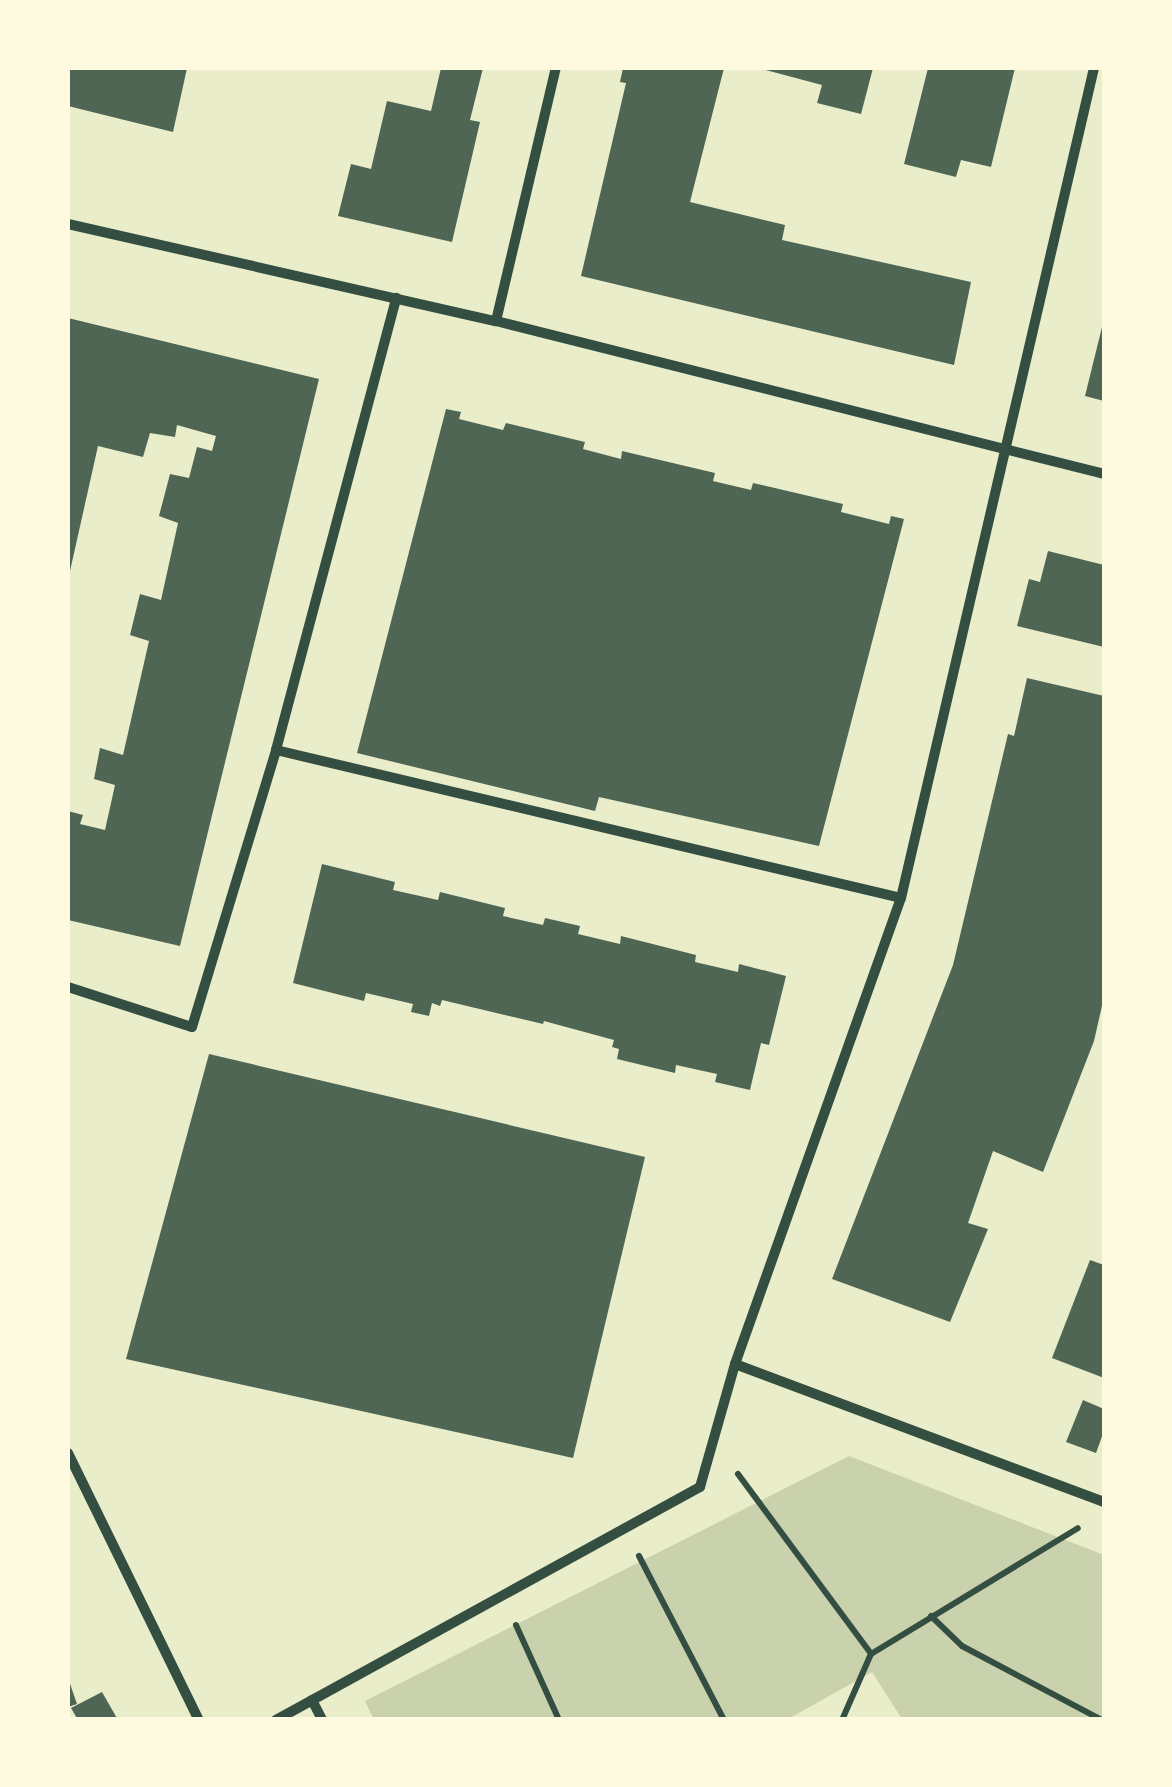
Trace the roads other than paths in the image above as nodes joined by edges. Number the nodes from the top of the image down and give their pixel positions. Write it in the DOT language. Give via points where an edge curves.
graph roads {
  1 [pos="556,68"];
  2 [pos="1094,68"];
  3 [pos="68,224"];
  4 [pos="396,298"];
  5 [pos="496,321"];
  6 [pos="1003,448"];
  7 [pos="1104,474"];
  8 [pos="276,750"];
  9 [pos="901,898"];
  10 [pos="68,987"];
  11 [pos="735,1364"];
  12 [pos="68,1453"];
  13 [pos="1104,1502"];
  14 [pos="312,1700"];
  15 [pos="200,1720"];
  16 [pos="276,1720"];
  17 [pos="322,1720"];
  1 -- 5 [label="street"];
  2 -- 6 [label="street"];
  3 -- 4 [label="street"];
  4 -- 5 [label="street"];
  4 -- 8 [label="street"];
  5 -- 6 [label="street"];
  6 -- 7 [label="street"];
  6 -- 9 [label="street"];
  8 -- 9 [label="street"];
  8 -- 10 [label="street" via="192,1027"];
  9 -- 11 [label="street"];
  11 -- 13 [label="street"];
  11 -- 14 [label="street" via="700,1487"];
  12 -- 15 [label="street"];
  14 -- 16 [label="street"];
  14 -- 17 [label="street"];
}
